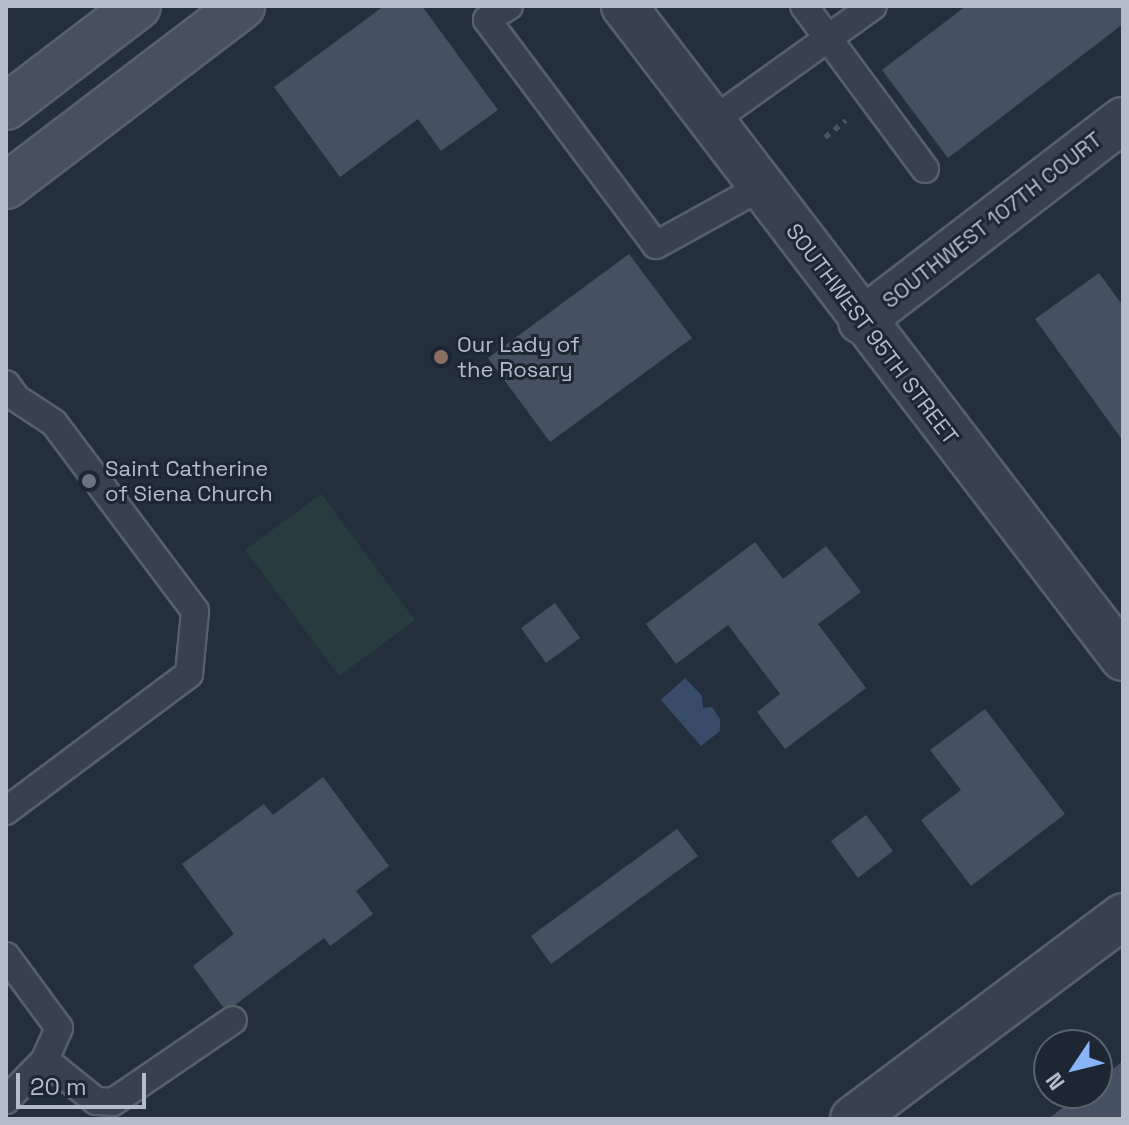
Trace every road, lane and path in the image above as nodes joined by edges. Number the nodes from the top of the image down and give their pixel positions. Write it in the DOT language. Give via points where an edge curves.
graph roads {
  1 [pos="138,6"];
  2 [pos="242,6"];
  3 [pos="509,6"];
  4 [pos="624,6"];
  5 [pos="804,6"];
  6 [pos="873,6"];
  7 [pos="827,38"];
  8 [pos="6,107"];
  9 [pos="856,113"];
  10 [pos="1123,120"];
  11 [pos="711,122"];
  12 [pos="825,137"];
  13 [pos="925,169"];
  14 [pos="6,186"];
  15 [pos="761,187"];
  16 [pos="861,321"];
  17 [pos="6,384"];
  18 [pos="1123,658"];
  19 [pos="6,811"];
  20 [pos="1123,916"];
  21 [pos="6,956"];
  22 [pos="233,1020"];
  23 [pos="45,1060"];
  24 [pos="6,1100"];
  25 [pos="853,1119"];
  1 -- 8 [label="main road"];
  2 -- 14 [label="main road"];
  3 -- 15 [label="lane" via="487,20 656,245"];
  4 -- 11 [label="street, SOUTHWEST 95TH STREET"];
  5 -- 7 [label="lane"];
  6 -- 7 [label="lane"];
  7 -- 11 [label="lane"];
  7 -- 13 [label="lane"];
  9 -- 12 [label="path"];
  10 -- 16 [label="street, SOUTHWEST 107TH COURT"];
  11 -- 15 [label="street, SOUTHWEST 95TH STREET"];
  15 -- 16 [label="street, SOUTHWEST 95TH STREET"];
  16 -- 18 [label="street, SOUTHWEST 95TH STREET"];
  17 -- 19 [label="lane" via="16,398 54,423 195,611 189,674"];
  20 -- 25 [label="street"];
  21 -- 23 [label="lane" via="59,1028"];
  22 -- 23 [label="lane" via="113,1102 96,1101"];
  23 -- 24 [label="lane"];
}
